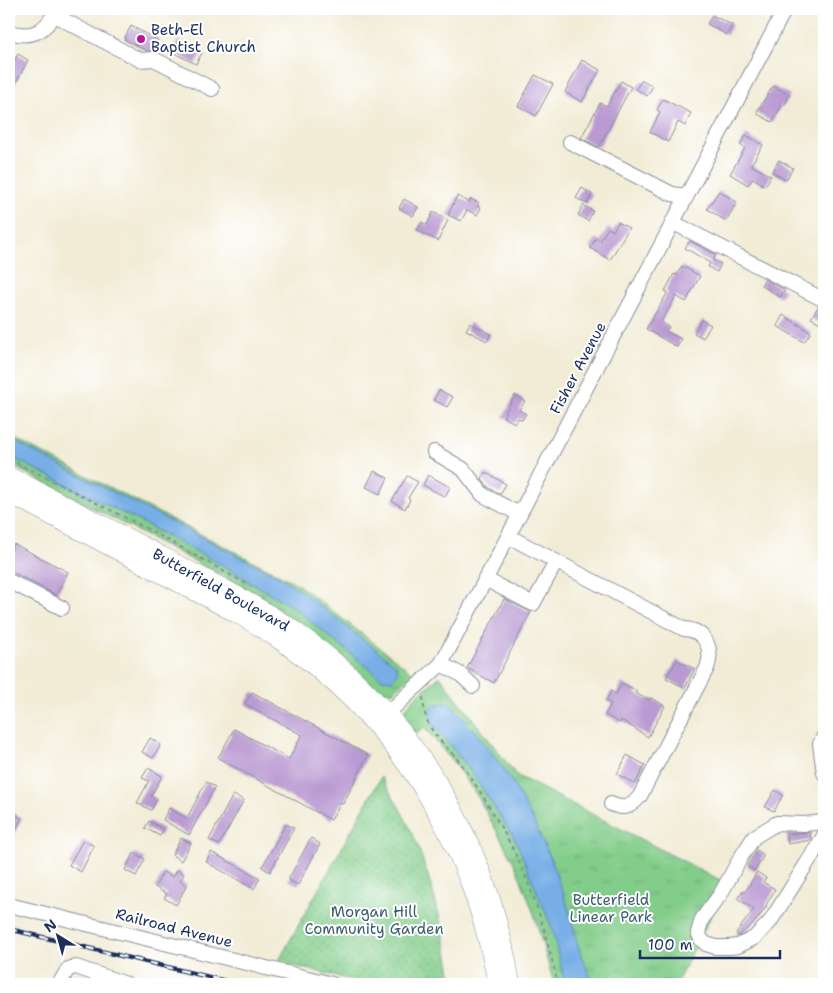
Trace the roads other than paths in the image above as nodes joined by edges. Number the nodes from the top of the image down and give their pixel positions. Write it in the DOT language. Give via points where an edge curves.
graph roads {
  1 [pos="786,9"];
  2 [pos="56,12"];
  3 [pos="9,32"];
  4 [pos="212,89"];
  5 [pos="570,142"];
  6 [pos="687,196"];
  7 [pos="672,222"];
  8 [pos="824,300"];
  9 [pos="434,452"];
  10 [pos="9,476"];
  11 [pos="9,494"];
  12 [pos="519,514"];
  13 [pos="508,536"];
  14 [pos="556,562"];
  15 [pos="485,579"];
  16 [pos="9,581"];
  17 [pos="62,608"];
  18 [pos="441,664"];
  19 [pos="474,686"];
  20 [pos="381,719"];
  21 [pos="824,736"];
  22 [pos="824,774"];
  23 [pos="611,804"];
  24 [pos="824,828"];
  25 [pos="9,905"];
  26 [pos="59,984"];
  27 [pos="126,984"];
  28 [pos="332,984"];
  29 [pos="496,984"];
  30 [pos="511,984"];
  1 -- 6 [label="street, Fisher Avenue"];
  2 -- 3 [label="street" via="40,31 30,35"];
  2 -- 4 [label="street" via="140,60 154,59"];
  5 -- 6 [label="street" via="672,194"];
  6 -- 7 [label="street, Fisher Avenue"];
  7 -- 8 [label="street"];
  7 -- 12 [label="street, Fisher Avenue"];
  9 -- 12 [label="street" via="463,468 484,495"];
  10 -- 20 [label="main road, Butterfield Boulevard" via="263,610 344,670"];
  11 -- 20 [label="main road, Butterfield Boulevard" via="255,624 312,664 358,706"];
  12 -- 13 [label="street, Fisher Avenue"];
  13 -- 14 [label="street"];
  13 -- 15 [label="street, Fisher Avenue"];
  14 -- 15 [label="street" via="533,604"];
  14 -- 23 [label="street" via="684,629 698,633 710,653 707,668 640,796 626,808"];
  15 -- 18 [label="street, Fisher Avenue"];
  16 -- 17 [label="street"];
  18 -- 19 [label="street"];
  18 -- 20 [label="street, Fisher Avenue"];
  20 -- 29 [label="main road, Butterfield Boulevard" via="460,858 484,923"];
  20 -- 30 [label="main road, Butterfield Boulevard" via="412,744 458,817 488,886"];
  21 -- 22 [label="street" via="820,744"];
  24 -- 24 [label="street" via="777,823 754,837 702,919 698,932 701,939 716,947 728,947 754,938 770,922"];
  25 -- 28 [label="street, Railroad Avenue"];
  26 -- 27 [label="street" via="68,969 76,967"];
}
